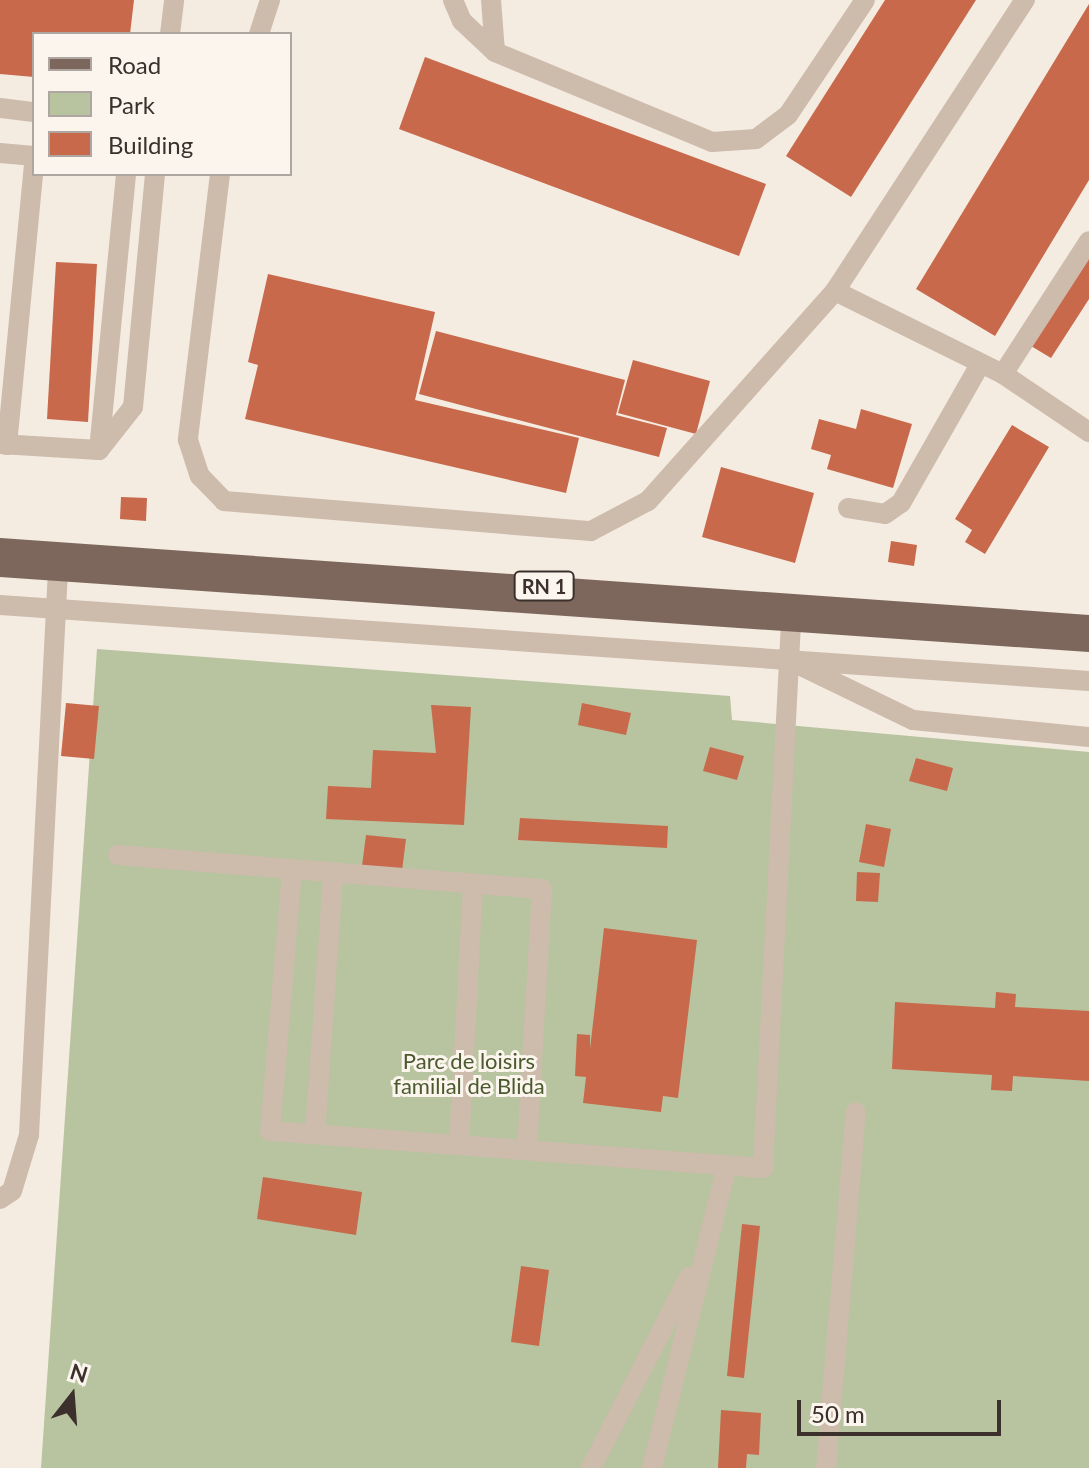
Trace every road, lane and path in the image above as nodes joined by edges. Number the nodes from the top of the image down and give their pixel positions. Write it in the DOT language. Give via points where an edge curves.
graph roads {
  1 [pos="174,0"];
  2 [pos="270,0"];
  3 [pos="453,0"];
  4 [pos="491,0"];
  5 [pos="865,0"];
  6 [pos="1025,0"];
  7 [pos="170,32"];
  8 [pos="260,32"];
  9 [pos="495,52"];
  10 [pos="0,108"];
  11 [pos="32,112"];
  12 [pos="0,153"];
  13 [pos="32,156"];
  14 [pos="33,176"];
  15 [pos="126,176"];
  16 [pos="155,176"];
  17 [pos="220,176"];
  18 [pos="1089,241"];
  19 [pos="835,291"];
  20 [pos="979,366"];
  21 [pos="1003,374"];
  22 [pos="1089,432"];
  23 [pos="4,444"];
  24 [pos="99,450"];
  25 [pos="848,508"];
  26 [pos="0,548"];
  27 [pos="0,567"];
  28 [pos="58,571"];
  29 [pos="0,605"];
  30 [pos="56,609"];
  31 [pos="791,622"];
  32 [pos="1089,625"];
  33 [pos="1089,642"];
  34 [pos="789,660"];
  35 [pos="1089,681"];
  36 [pos="1089,737"];
  37 [pos="118,855"];
  38 [pos="292,871"];
  39 [pos="333,874"];
  40 [pos="473,884"];
  41 [pos="856,1112"];
  42 [pos="315,1134"];
  43 [pos="459,1145"];
  44 [pos="527,1150"];
  45 [pos="727,1165"];
  46 [pos="0,1199"];
  47 [pos="699,1260"];
  48 [pos="591,1468"];
  49 [pos="652,1468"];
  50 [pos="826,1468"];
  1 -- 7 [label="lane"];
  2 -- 8 [label="lane"];
  3 -- 9 [label="lane" via="462,21"];
  4 -- 9 [label="lane"];
  5 -- 9 [label="lane" via="788,115 756,139 712,142"];
  6 -- 19 [label="lane"];
  10 -- 11 [label="lane"];
  12 -- 13 [label="lane"];
  14 -- 23 [label="lane"];
  15 -- 24 [label="lane"];
  16 -- 24 [label="lane" via="133,407"];
  17 -- 19 [label="lane" via="188,440 200,476 224,501 591,531 648,501"];
  18 -- 21 [label="lane"];
  19 -- 20 [label="lane"];
  20 -- 21 [label="lane"];
  20 -- 25 [label="lane" via="901,503 885,514"];
  21 -- 22 [label="lane"];
  23 -- 24 [label="lane"];
  26 -- 32 [label="main road, RN 1"];
  27 -- 28 [label="main road, RN 1"];
  28 -- 30 [label="lane"];
  28 -- 31 [label="main road, RN 1"];
  29 -- 30 [label="lane"];
  30 -- 34 [label="lane"];
  30 -- 46 [label="lane" via="29,1135 12,1191"];
  31 -- 33 [label="main road, RN 1"];
  31 -- 34 [label="lane"];
  34 -- 35 [label="lane"];
  34 -- 36 [label="lane" via="913,720"];
  34 -- 45 [label="lane" via="763,1168"];
  37 -- 38 [label="lane"];
  38 -- 39 [label="lane"];
  38 -- 42 [label="lane" via="270,1131"];
  39 -- 40 [label="lane"];
  39 -- 42 [label="lane"];
  40 -- 43 [label="lane"];
  40 -- 44 [label="lane" via="542,889"];
  41 -- 50 [label="lane"];
  42 -- 43 [label="lane"];
  43 -- 44 [label="lane"];
  44 -- 45 [label="lane"];
  45 -- 47 [label="lane"];
  47 -- 48 [label="lane"];
  47 -- 49 [label="lane"];
}
